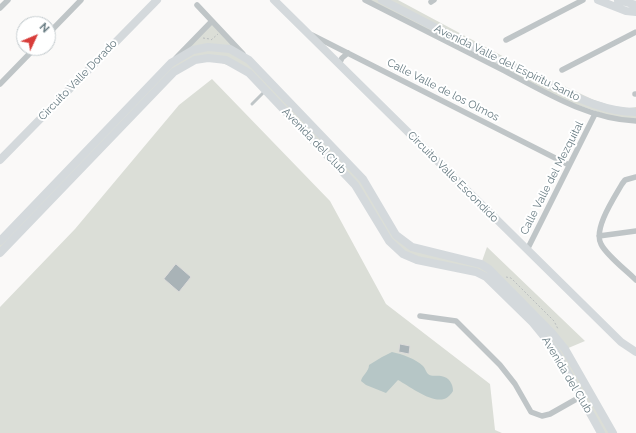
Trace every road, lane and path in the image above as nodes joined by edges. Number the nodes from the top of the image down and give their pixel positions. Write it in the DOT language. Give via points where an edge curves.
graph roads {
  1 [pos="8,0"];
  2 [pos="81,0"];
  3 [pos="156,0"];
  4 [pos="274,0"];
  5 [pos="365,0"];
  6 [pos="382,0"];
  7 [pos="583,0"];
  8 [pos="598,0"];
  9 [pos="618,0"];
  10 [pos="197,5"];
  11 [pos="636,5"];
  12 [pos="0,8"];
  13 [pos="636,12"];
  14 [pos="212,21"];
  15 [pos="56,26"];
  16 [pos="636,32"];
  17 [pos="308,33"];
  18 [pos="506,40"];
  19 [pos="348,53"];
  20 [pos="27,56"];
  21 [pos="171,63"];
  22 [pos="339,64"];
  23 [pos="251,66"];
  24 [pos="562,70"];
  25 [pos="0,84"];
  26 [pos="266,90"];
  27 [pos="252,104"];
  28 [pos="636,112"];
  29 [pos="596,114"];
  30 [pos="636,121"];
  31 [pos="0,160"];
  32 [pos="570,165"];
  33 [pos="636,177"];
  34 [pos="636,231"];
  35 [pos="599,236"];
  36 [pos="0,241"];
  37 [pos="527,250"];
  38 [pos="0,253"];
  39 [pos="636,280"];
  40 [pos="496,281"];
  41 [pos="420,316"];
  42 [pos="555,336"];
  43 [pos="636,352"];
  44 [pos="580,397"];
  45 [pos="601,433"];
  46 [pos="613,433"];
  1 -- 12 [label="street"];
  2 -- 15 [label="street"];
  3 -- 31 [label="street, Circuito Valle Dorado"];
  4 -- 17 [label="street, Circuito Valle Escondido"];
  5 -- 29 [label="street" via="560,99"];
  6 -- 28 [label="street, Avenida Valle del Espíritu Santo" via="520,71 593,105 622,112"];
  7 -- 18 [label="street"];
  8 -- 13 [label="street" via="626,11"];
  9 -- 11 [label="street"];
  10 -- 14 [label="street, Avenida del Club"];
  14 -- 21 [label="street, Avenida del Club"];
  14 -- 23 [label="street, Avenida del Club"];
  16 -- 24 [label="street"];
  17 -- 19 [label="street, Calle Valle de los Olmos"];
  17 -- 22 [label="street, Circuito Valle Escondido"];
  19 -- 22 [label="street"];
  19 -- 32 [label="street, Calle Valle de los Olmos"];
  20 -- 25 [label="street"];
  21 -- 23 [label="street, Avenida del Club" via="193,50 208,47 230,50"];
  21 -- 36 [label="street, Avenida del Club"];
  22 -- 37 [label="street, Circuito Valle Escondido"];
  23 -- 26 [label="street, Avenida del Club"];
  23 -- 38 [label="street, Avenida del Club" via="208,58 195,60 174,72"];
  23 -- 40 [label="street, Avenida del Club" via="363,179 396,235 412,247 481,264"];
  26 -- 27 [label="lane"];
  26 -- 40 [label="street, Avenida del Club" via="355,184 389,241 403,254 418,260 476,272"];
  29 -- 30 [label="street"];
  29 -- 32 [label="street, Calle Valle del Mezquital"];
  32 -- 37 [label="street, Calle Valle del Mezquital"];
  33 -- 35 [label="street" via="625,180 622,184 601,225"];
  34 -- 35 [label="street"];
  35 -- 39 [label="street" via="606,252"];
  37 -- 43 [label="street, Circuito Valle Escondido" via="621,342"];
  40 -- 42 [label="street, Avenida del Club"];
  40 -- 42 [label="path" via="504,276 511,278 554,321 558,334"];
  40 -- 44 [label="street, Avenida del Club" via="544,336"];
  41 -- 44 [label="street" via="456,320 500,365 515,384 531,412 542,416 550,414"];
  42 -- 46 [label="street, Avenida del Club"];
  44 -- 45 [label="street, Avenida del Club"];
}
